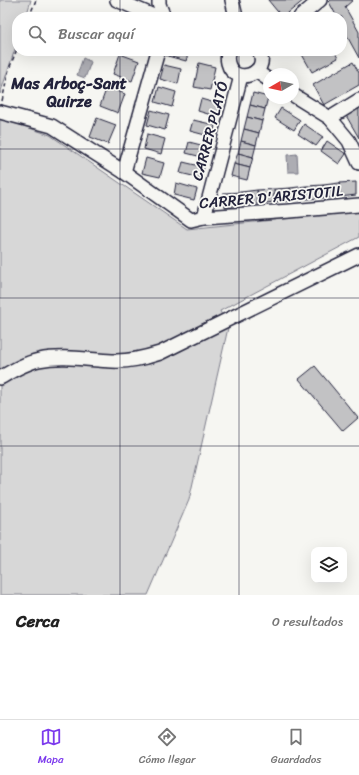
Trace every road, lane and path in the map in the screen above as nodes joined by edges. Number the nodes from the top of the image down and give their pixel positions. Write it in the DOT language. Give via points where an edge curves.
graph roads {
  1 [pos="36,0"];
  2 [pos="117,0"];
  3 [pos="158,0"];
  4 [pos="232,0"];
  5 [pos="320,0"];
  6 [pos="31,12"];
  7 [pos="145,12"];
  8 [pos="162,12"];
  9 [pos="235,12"];
  10 [pos="306,12"];
  11 [pos="15,56"];
  12 [pos="157,56"];
  13 [pos="227,56"];
  14 [pos="262,56"];
  15 [pos="256,71"];
  16 [pos="241,76"];
  17 [pos="263,76"];
  18 [pos="299,100"];
  19 [pos="359,100"];
  20 [pos="1,107"];
  21 [pos="330,118"];
  22 [pos="359,163"];
  23 [pos="124,172"];
  24 [pos="359,205"];
  25 [pos="204,217"];
  26 [pos="359,255"];
  27 [pos="0,378"];
  1 -- 6 [label="path"];
  2 -- 7 [label="street"];
  3 -- 8 [label="street"];
  4 -- 9 [label="street"];
  5 -- 10 [label="street"];
  11 -- 20 [label="path"];
  12 -- 23 [label="street"];
  13 -- 16 [label="street" via="232,71"];
  14 -- 15 [label="street"];
  15 -- 16 [label="street"];
  15 -- 17 [label="street"];
  16 -- 25 [label="street, CARRER PLATÓ"];
  18 -- 21 [label="street"];
  19 -- 21 [label="street"];
  20 -- 23 [label="street, CARRER D'ARISTOTIL" via="52,126"];
  21 -- 22 [label="street" via="349,140"];
  23 -- 25 [label="street, CARRER D'ARISTOTIL" via="191,220"];
  24 -- 25 [label="street, CARRER D'ARISTOTIL"];
  26 -- 27 [label="street" via="160,353 137,360 114,362 64,358 38,360 18,367"];
}
